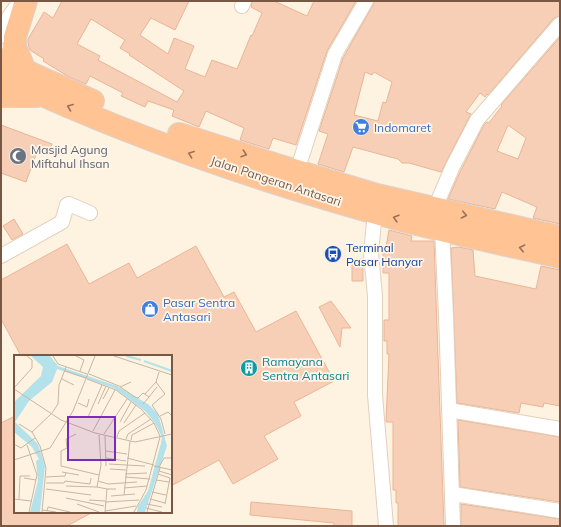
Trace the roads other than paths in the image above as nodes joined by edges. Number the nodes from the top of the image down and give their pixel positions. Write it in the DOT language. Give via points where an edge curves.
graph roads {
  1 [pos="8,1"];
  2 [pos="25,1"];
  3 [pos="366,1"];
  4 [pos="1,11"];
  5 [pos="560,24"];
  6 [pos="1,33"];
  7 [pos="1,60"];
  8 [pos="25,70"];
  9 [pos="1,76"];
  10 [pos="1,96"];
  11 [pos="42,96"];
  12 [pos="297,171"];
  13 [pos="435,208"];
  14 [pos="375,212"];
  15 [pos="90,213"];
  16 [pos="442,229"];
  17 [pos="500,233"];
  18 [pos="560,237"];
  19 [pos="1,256"];
  20 [pos="560,257"];
  21 [pos="449,410"];
  22 [pos="560,429"];
  23 [pos="453,494"];
  24 [pos="560,511"];
  25 [pos="386,526"];
  26 [pos="453,526"];
  1 -- 4 [label="main road"];
  2 -- 6 [label="main road"];
  2 -- 8 [label="highway" via="15,47"];
  3 -- 12 [label="street" via="335,54"];
  5 -- 13 [label="street" via="477,120"];
  7 -- 8 [label="highway, Jalan Pangeran Antasari"];
  8 -- 12 [label="highway, Jalan Pangeran Antasari, one-way" via="135,118"];
  9 -- 11 [label="highway, Jalan Pangeran Antasari"];
  10 -- 11 [label="highway"];
  14 -- 11 [label="highway, Jalan Pangeran Antasari, one-way" via="229,168 114,126"];
  12 -- 13 [label="highway, Jalan Pangeran Antasari" via="377,195"];
  13 -- 17 [label="highway, Jalan Pangeran Antasari, one-way"];
  16 -- 14 [label="highway, Jalan Pangeran Antasari, one-way"];
  14 -- 25 [label="street" via="371,254 375,296 375,395"];
  15 -- 19 [label="street" via="67,205 62,222"];
  16 -- 17 [label="highway, Jalan Pangeran Antasari"];
  16 -- 21 [label="street"];
  17 -- 18 [label="highway, Jalan Pangeran Antasari"];
  20 -- 17 [label="highway, Jalan Pangeran Antasari, one-way"];
  21 -- 22 [label="street"];
  21 -- 23 [label="street"];
  23 -- 24 [label="street"];
  23 -- 26 [label="street"];
}
